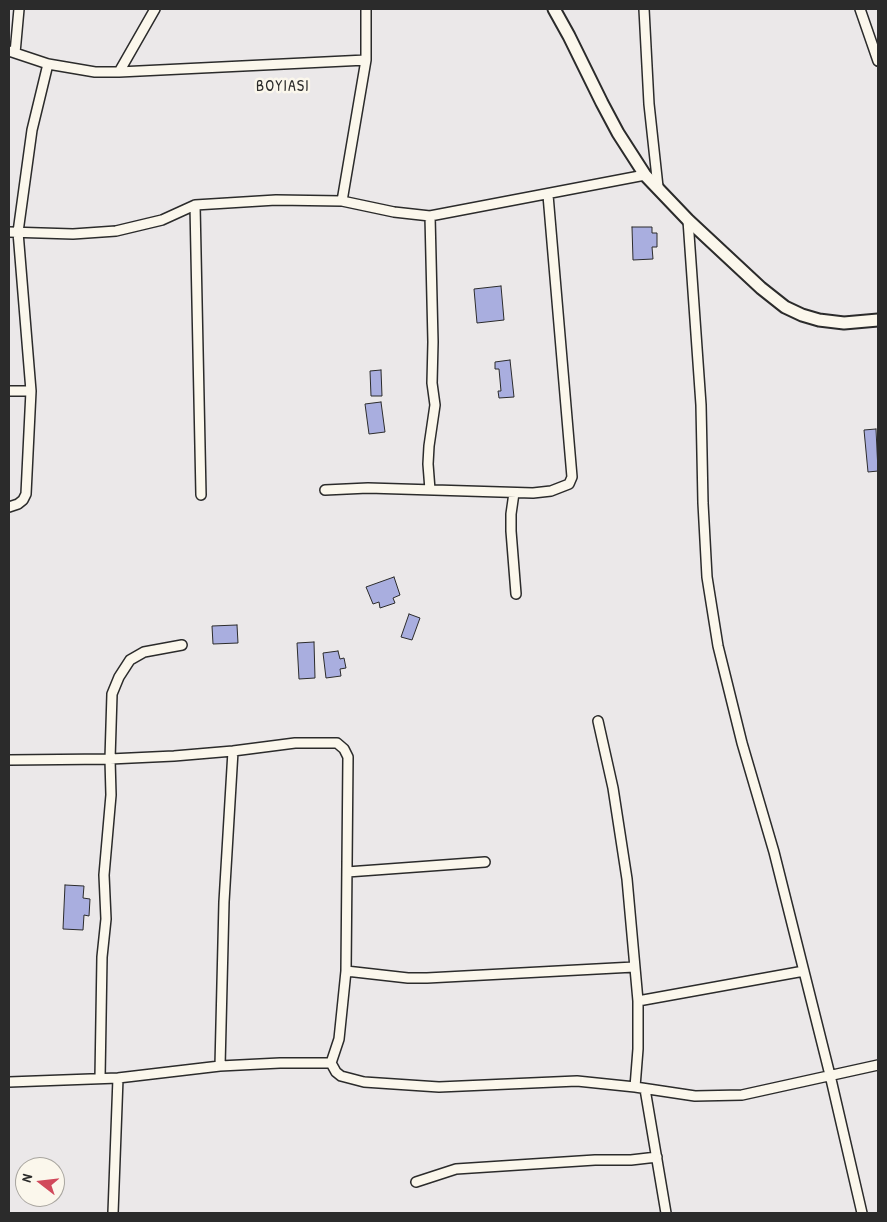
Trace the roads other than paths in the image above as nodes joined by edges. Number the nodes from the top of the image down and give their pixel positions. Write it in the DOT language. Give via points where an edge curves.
graph roads {
  1 [pos="19,9"];
  2 [pos="155,9"];
  3 [pos="366,9"];
  4 [pos="554,9"];
  5 [pos="644,9"];
  6 [pos="860,9"];
  7 [pos="12,52"];
  8 [pos="366,60"];
  9 [pos="878,62"];
  10 [pos="48,64"];
  11 [pos="119,72"];
  12 [pos="645,175"];
  13 [pos="658,187"];
  14 [pos="548,194"];
  15 [pos="342,201"];
  16 [pos="195,205"];
  17 [pos="430,216"];
  18 [pos="688,220"];
  19 [pos="13,232"];
  20 [pos="878,320"];
  21 [pos="31,391"];
  22 [pos="9,392"];
  23 [pos="325,490"];
  24 [pos="430,490"];
  25 [pos="514,493"];
  26 [pos="201,495"];
  27 [pos="9,507"];
  28 [pos="516,594"];
  29 [pos="182,645"];
  30 [pos="598,721"];
  31 [pos="234,752"];
  32 [pos="110,759"];
  33 [pos="9,760"];
  34 [pos="485,862"];
  35 [pos="347,872"];
  36 [pos="634,967"];
  37 [pos="804,971"];
  38 [pos="346,972"];
  39 [pos="638,1000"];
  40 [pos="331,1063"];
  41 [pos="878,1065"];
  42 [pos="220,1066"];
  43 [pos="830,1075"];
  44 [pos="100,1078"];
  45 [pos="118,1078"];
  46 [pos="9,1082"];
  47 [pos="635,1086"];
  48 [pos="645,1089"];
  49 [pos="657,1157"];
  50 [pos="416,1182"];
  51 [pos="113,1213"];
  52 [pos="666,1213"];
  53 [pos="862,1213"];
  1 -- 7 [label="street"];
  2 -- 11 [label="street"];
  3 -- 8 [label="street"];
  4 -- 12 [label="street" via="602,103"];
  5 -- 13 [label="street"];
  6 -- 9 [label="street"];
  7 -- 10 [label="street"];
  8 -- 11 [label="street"];
  8 -- 15 [label="street"];
  10 -- 11 [label="street" via="95,72"];
  10 -- 19 [label="street"];
  12 -- 13 [label="street"];
  12 -- 14 [label="street"];
  13 -- 18 [label="street"];
  14 -- 17 [label="street"];
  14 -- 25 [label="street" via="572,477 569,484 551,491"];
  15 -- 16 [label="street" via="276,200"];
  15 -- 17 [label="street"];
  16 -- 19 [label="street" via="162,220 116,230 73,234"];
  16 -- 26 [label="street"];
  17 -- 24 [label="street" via="435,406 429,446"];
  18 -- 20 [label="street" via="785,307 828,321"];
  18 -- 37 [label="street" via="701,405 707,577 718,646"];
  19 -- 21 [label="street"];
  21 -- 22 [label="street"];
  21 -- 27 [label="street" via="26,494 18,504"];
  23 -- 24 [label="street"];
  24 -- 25 [label="street"];
  25 -- 28 [label="street" via="511,531"];
  29 -- 32 [label="street" via="144,652 130,660 119,676 112,694"];
  30 -- 36 [label="street" via="613,788 627,879"];
  31 -- 32 [label="street"];
  31 -- 35 [label="street" via="295,743 337,743 344,749 348,757"];
  31 -- 42 [label="street" via="224,902"];
  32 -- 33 [label="street"];
  32 -- 44 [label="street"];
  34 -- 35 [label="street"];
  35 -- 38 [label="street"];
  36 -- 38 [label="street" via="428,978"];
  36 -- 39 [label="street"];
  37 -- 39 [label="street"];
  37 -- 43 [label="street"];
  38 -- 40 [label="street" via="339,1040"];
  39 -- 47 [label="street"];
  40 -- 42 [label="street"];
  40 -- 47 [label="street" via="341,1076 364,1082 439,1087 577,1081"];
  41 -- 43 [label="street"];
  42 -- 45 [label="street"];
  43 -- 48 [label="street" via="742,1095 695,1096"];
  43 -- 53 [label="street"];
  44 -- 45 [label="street"];
  44 -- 46 [label="street"];
  45 -- 51 [label="street"];
  47 -- 48 [label="street"];
  48 -- 49 [label="street"];
  49 -- 50 [label="street" via="456,1170"];
  49 -- 52 [label="street"];
}
